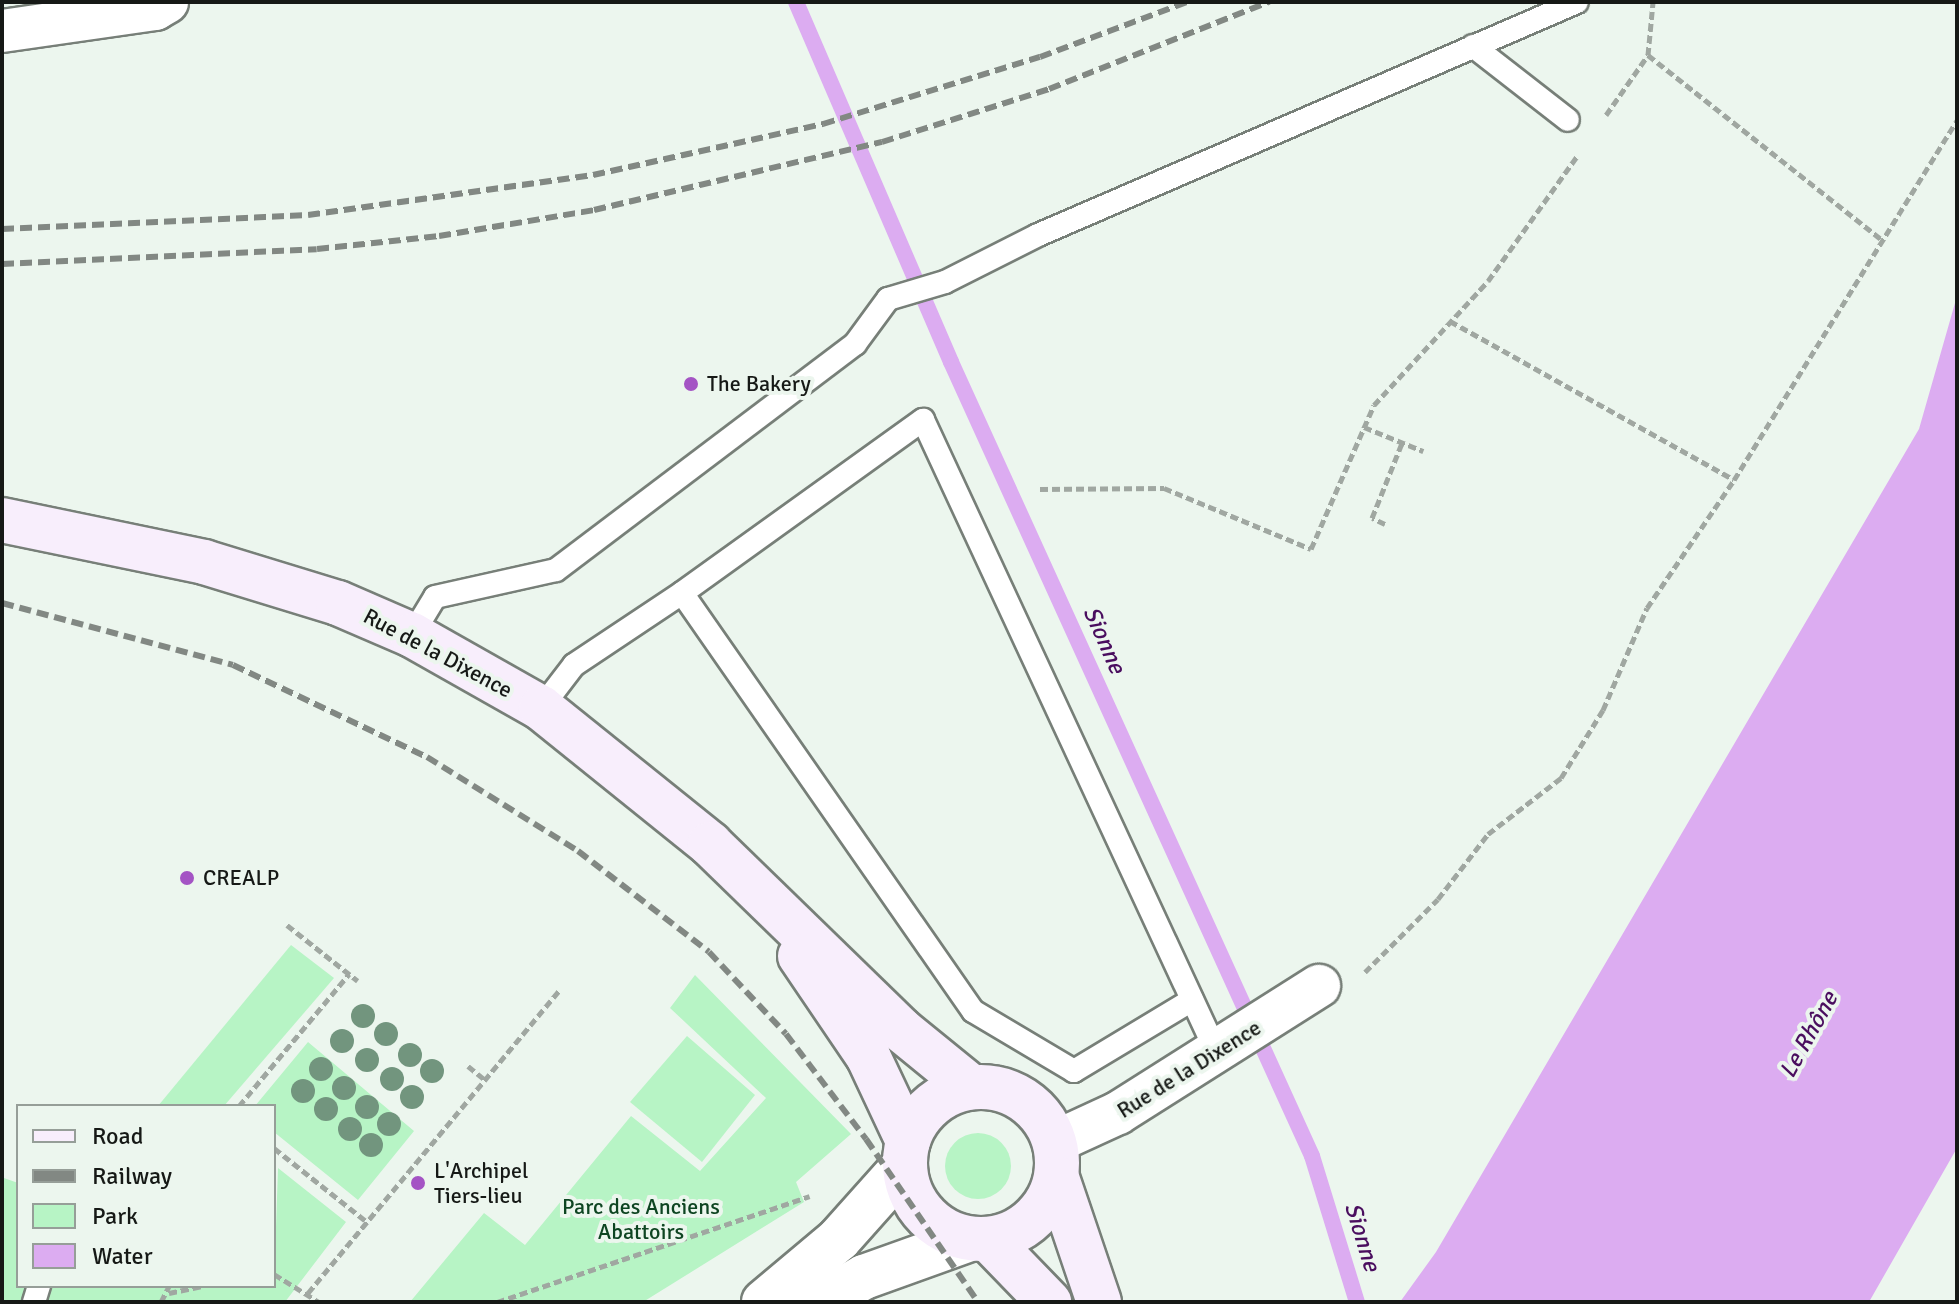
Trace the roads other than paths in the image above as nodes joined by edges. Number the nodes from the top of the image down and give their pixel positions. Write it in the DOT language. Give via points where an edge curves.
graph roads {
  1 [pos="167,2"];
  2 [pos="1577,2"];
  3 [pos="2,31"];
  4 [pos="1473,46"];
  5 [pos="1568,120"];
  6 [pos="2,520"];
  7 [pos="682,593"];
  8 [pos="412,635"];
  9 [pos="541,708"];
  10 [pos="732,864"];
  11 [pos="1319,986"];
  12 [pos="1192,1000"];
  13 [pos="1226,1048"];
  14 [pos="971,1087"];
  15 [pos="906,1153"];
  16 [pos="1056,1160"];
  17 [pos="979,1239"];
  18 [pos="764,1302"];
  19 [pos="821,1302"];
  20 [pos="1049,1302"];
  21 [pos="1099,1302"];
  1 -- 3 [label="street" via="155,9"];
  2 -- 4 [label="lane"];
  4 -- 5 [label="lane"];
  4 -- 8 [label="lane" via="1038,235 945,282 888,299 855,344 556,570 435,597"];
  6 -- 8 [label="main road, Rue de la Dixence" via="204,562 338,603"];
  7 -- 9 [label="lane" via="574,665"];
  7 -- 12 [label="lane" via="973,1011 1074,1071"];
  7 -- 12 [label="lane" via="923,420"];
  8 -- 9 [label="main road, Rue de la Dixence"];
  9 -- 10 [label="main road, Rue de la Dixence"];
  10 -- 14 [label="main road, Rue de la Dixence" via="900,1029"];
  10 -- 15 [label="main road, Rue de la Dixence" via="868,1056"];
  11 -- 13 [label="street, Rue de la Dixence"];
  12 -- 13 [label="lane"];
  13 -- 16 [label="street, Rue de la Dixence" via="1087,1132"];
  14 -- 15 [label="main road" via="931,1105"];
  14 -- 16 [label="main road" via="1021,1097 1040,1114"];
  15 -- 17 [label="main road" via="915,1202 927,1217"];
  15 -- 18 [label="street" via="839,1239"];
  16 -- 17 [label="main road" via="1047,1203 1029,1224"];
  16 -- 21 [label="main road"];
  17 -- 19 [label="street" via="877,1272"];
  17 -- 20 [label="main road"];
}
